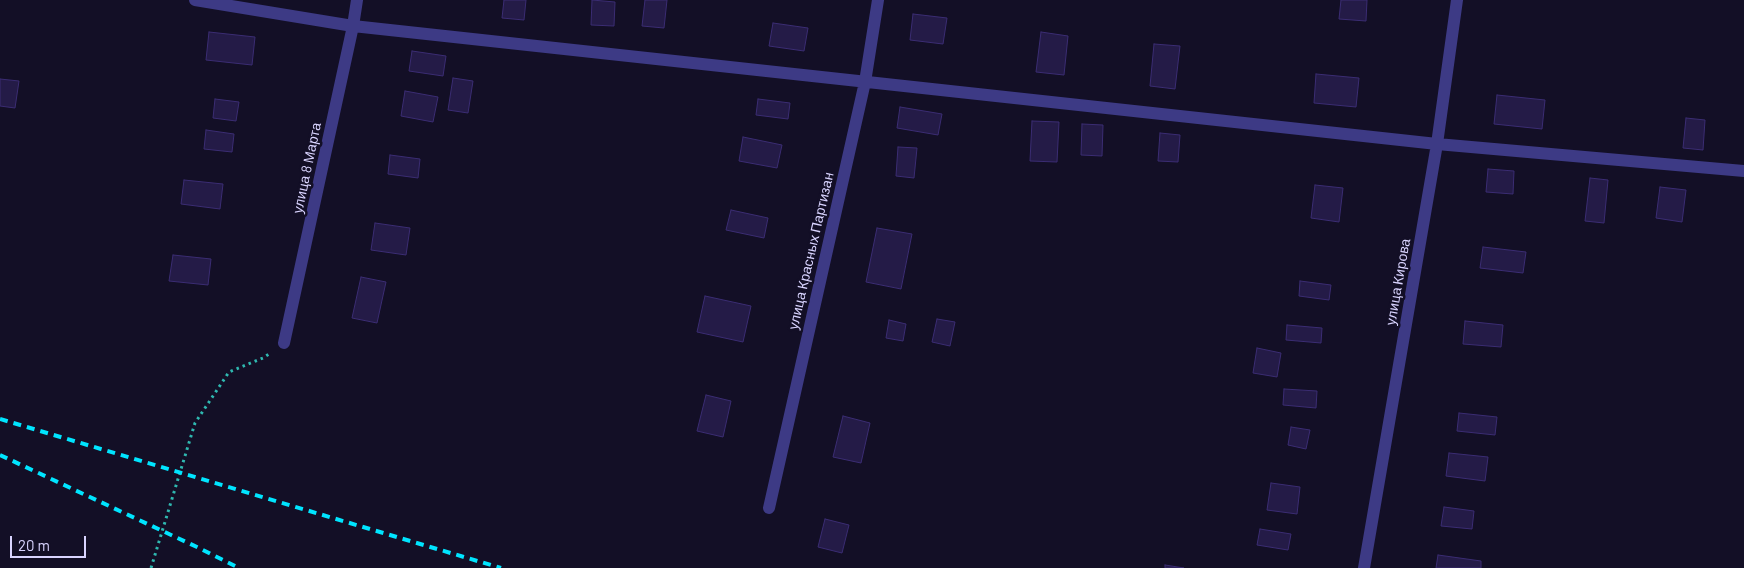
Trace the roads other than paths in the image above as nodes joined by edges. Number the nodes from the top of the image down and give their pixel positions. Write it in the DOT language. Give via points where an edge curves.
graph roads {
  1 [pos="195,0"];
  2 [pos="357,0"];
  3 [pos="878,0"];
  4 [pos="1457,0"];
  5 [pos="353,26"];
  6 [pos="865,82"];
  7 [pos="1436,144"];
  8 [pos="1744,171"];
  9 [pos="284,342"];
  10 [pos="769,508"];
  11 [pos="1364,568"];
  1 -- 5 [label="street"];
  2 -- 5 [label="street, улица 8 Марта"];
  3 -- 6 [label="street, улица Красных Партизан"];
  4 -- 7 [label="street, улица Кирова"];
  5 -- 6 [label="street"];
  5 -- 9 [label="street, улица 8 Марта"];
  6 -- 7 [label="street"];
  6 -- 10 [label="street, улица Красных Партизан"];
  7 -- 8 [label="street"];
  7 -- 11 [label="street, улица Кирова"];
}
